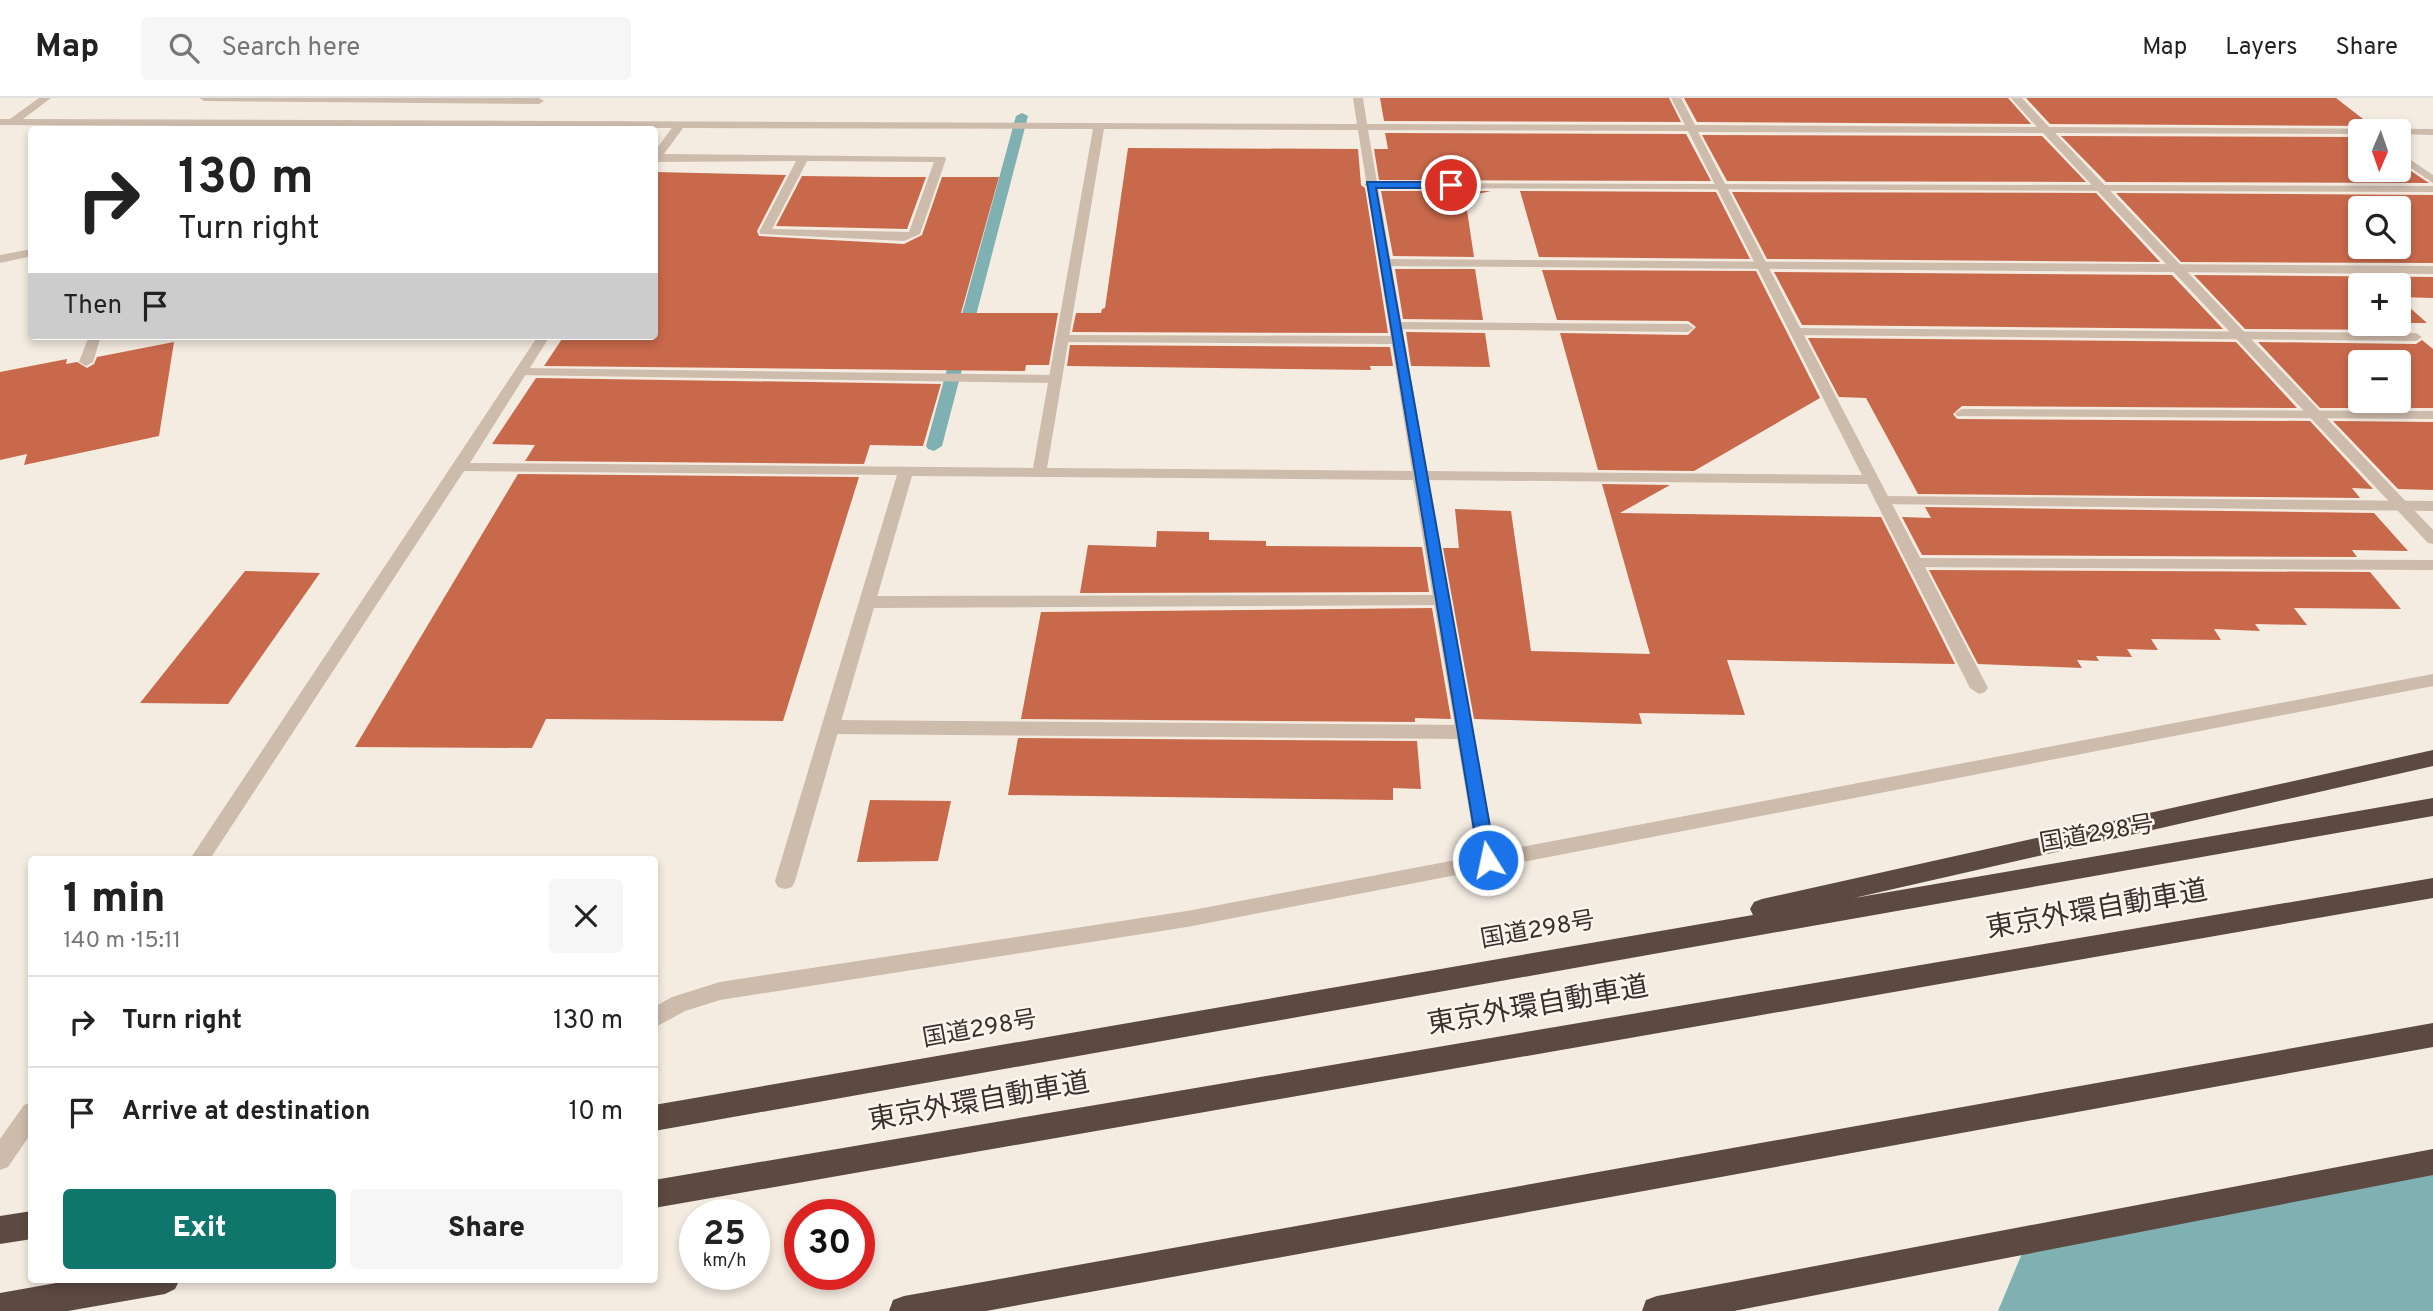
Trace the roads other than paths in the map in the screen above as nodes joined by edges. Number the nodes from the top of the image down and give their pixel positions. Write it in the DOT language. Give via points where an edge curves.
graph roads {
  1 [pos="46,98"];
  2 [pos="204,98"];
  3 [pos="1357,98"];
  4 [pos="1676,98"];
  5 [pos="2016,98"];
  6 [pos="540,99"];
  7 [pos="6,122"];
  8 [pos="521,124"];
  9 [pos="680,124"];
  10 [pos="357,126"];
  11 [pos="1099,126"];
  12 [pos="1362,128"];
  13 [pos="1692,129"];
  14 [pos="0,130"];
  15 [pos="2048,131"];
  16 [pos="2348,131"];
  17 [pos="2412,131"];
  18 [pos="2433,132"];
  19 [pos="658,154"];
  20 [pos="658,158"];
  21 [pos="803,158"];
  22 [pos="2412,165"];
  23 [pos="2433,180"];
  24 [pos="1370,184"];
  25 [pos="1722,186"];
  26 [pos="2099,188"];
  27 [pos="2433,189"];
  28 [pos="28,253"];
  29 [pos="0,259"];
  30 [pos="1383,263"];
  31 [pos="1763,266"];
  32 [pos="2176,269"];
  33 [pos="2433,270"];
  34 [pos="1688,328"];
  35 [pos="1796,332"];
  36 [pos="1396,333"];
  37 [pos="2240,335"];
  38 [pos="2416,337"];
  39 [pos="94,340"];
  40 [pos="541,340"];
  41 [pos="1062,340"];
  42 [pos="86,362"];
  43 [pos="521,372"];
  44 [pos="1055,379"];
  45 [pos="1962,414"];
  46 [pos="2315,414"];
  47 [pos="2433,415"];
  48 [pos="460,467"];
  49 [pos="905,471"];
  50 [pos="1039,473"];
  51 [pos="1421,476"];
  52 [pos="1872,480"];
  53 [pos="1882,501"];
  54 [pos="2402,506"];
  55 [pos="2433,506"];
  56 [pos="2433,538"];
  57 [pos="1914,563"];
  58 [pos="2433,565"];
  59 [pos="1442,601"];
  60 [pos="867,602"];
  61 [pos="2433,680"];
  62 [pos="1979,688"];
  63 [pos="830,727"];
  64 [pos="1465,732"];
  65 [pos="2433,758"];
  66 [pos="2433,807"];
  67 [pos="202,856"];
  68 [pos="1488,860"];
  69 [pos="785,881"];
  70 [pos="2433,888"];
  71 [pos="1511,966"];
  72 [pos="658,1017"];
  73 [pos="2433,1035"];
  74 [pos="658,1117"];
  75 [pos="28,1118"];
  76 [pos="0,1159"];
  77 [pos="2433,1162"];
  78 [pos="658,1193"];
  79 [pos="28,1226"];
  80 [pos="0,1230"];
  81 [pos="142,1283"];
  82 [pos="0,1308"];
  83 [pos="904,1311"];
  84 [pos="1657,1311"];
  1 -- 7 [label="street"];
  2 -- 6 [label="street"];
  3 -- 12 [label="street"];
  4 -- 13 [label="street"];
  5 -- 15 [label="street"];
  6 -- 8 [label="street"];
  7 -- 10 [label="street"];
  7 -- 14 [label="street"];
  8 -- 9 [label="street"];
  8 -- 10 [label="street"];
  9 -- 11 [label="street"];
  9 -- 19 [label="street"];
  11 -- 12 [label="street"];
  11 -- 41 [label="street"];
  12 -- 13 [label="street"];
  12 -- 24 [label="street"];
  13 -- 15 [label="street"];
  13 -- 25 [label="street"];
  15 -- 16 [label="street"];
  15 -- 26 [label="street"];
  17 -- 18 [label="street"];
  20 -- 21 [label="street"];
  21 -- 21 [label="street" via="765,232 914,234 941,159"];
  22 -- 23 [label="street"];
  24 -- 25 [label="street"];
  24 -- 30 [label="street"];
  25 -- 26 [label="street"];
  25 -- 31 [label="street"];
  26 -- 27 [label="street"];
  26 -- 32 [label="street"];
  28 -- 29 [label="street"];
  30 -- 31 [label="street"];
  30 -- 36 [label="street"];
  31 -- 32 [label="street"];
  31 -- 35 [label="street"];
  32 -- 33 [label="street"];
  32 -- 37 [label="street"];
  34 -- 36 [label="street"];
  35 -- 37 [label="street"];
  35 -- 52 [label="street"];
  36 -- 41 [label="street"];
  36 -- 51 [label="street"];
  37 -- 38 [label="street"];
  37 -- 46 [label="street"];
  39 -- 42 [label="street"];
  40 -- 43 [label="street"];
  41 -- 44 [label="street"];
  43 -- 44 [label="street"];
  43 -- 48 [label="street"];
  44 -- 50 [label="street"];
  45 -- 46 [label="street"];
  46 -- 47 [label="street"];
  46 -- 54 [label="street"];
  48 -- 49 [label="street"];
  48 -- 67 [label="street"];
  49 -- 50 [label="street"];
  49 -- 60 [label="street"];
  50 -- 51 [label="street"];
  51 -- 52 [label="street"];
  51 -- 59 [label="street"];
  52 -- 53 [label="street"];
  53 -- 54 [label="street"];
  53 -- 57 [label="street"];
  54 -- 55 [label="street"];
  54 -- 56 [label="street"];
  57 -- 58 [label="street"];
  57 -- 62 [label="street"];
  59 -- 60 [label="street"];
  59 -- 64 [label="street"];
  60 -- 63 [label="street"];
  61 -- 68 [label="street"];
  63 -- 64 [label="street"];
  63 -- 69 [label="street"];
  64 -- 68 [label="street"];
  65 -- 71 [label="highway"];
  66 -- 71 [label="highway, 国道298号"];
  68 -- 72 [label="street" via="1187,919 720,992 679,1004"];
  70 -- 78 [label="highway, 東京外環自動車道"];
  71 -- 74 [label="highway, 国道298号"];
  73 -- 83 [label="highway"];
  75 -- 76 [label="street"];
  77 -- 84 [label="highway"];
  79 -- 80 [label="highway"];
  81 -- 82 [label="highway"];
}
